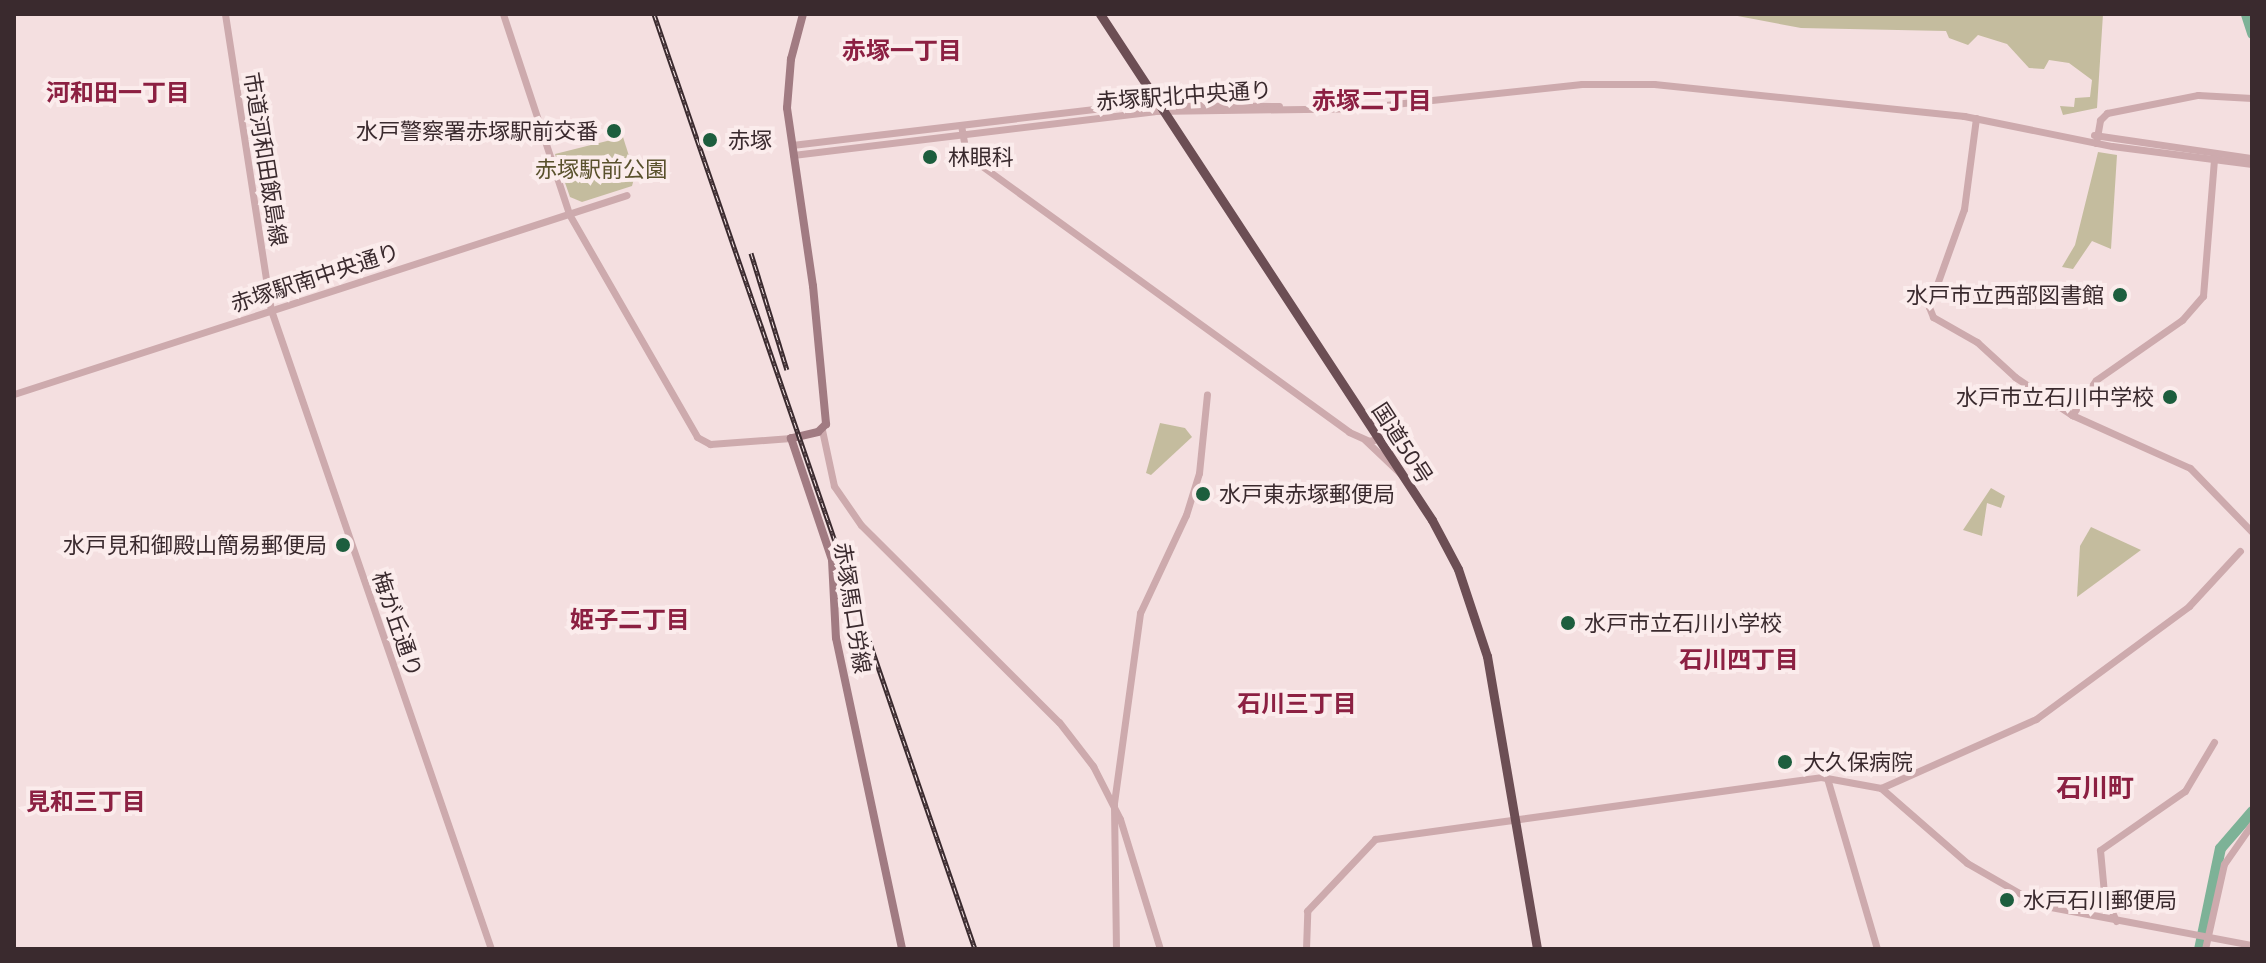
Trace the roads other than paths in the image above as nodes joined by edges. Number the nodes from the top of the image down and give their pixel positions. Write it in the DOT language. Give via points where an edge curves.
graph roads {
  1 [pos="225,14"];
  2 [pos="503,14"];
  3 [pos="803,14"];
  4 [pos="1100,14"];
  5 [pos="2252,98"];
  6 [pos="1161,108"];
  7 [pos="1976,118"];
  8 [pos="961,125"];
  9 [pos="963,135"];
  10 [pos="2096,139"];
  11 [pos="793,150"];
  12 [pos="2214,158"];
  13 [pos="2252,158"];
  14 [pos="2252,164"];
  15 [pos="627,195"];
  16 [pos="569,214"];
  17 [pos="271,310"];
  18 [pos="14,394"];
  19 [pos="1207,394"];
  20 [pos="2072,415"];
  21 [pos="1369,424"];
  22 [pos="822,430"];
  23 [pos="791,438"];
  24 [pos="1362,439"];
  25 [pos="1378,439"];
  26 [pos="1403,476"];
  27 [pos="2252,532"];
  28 [pos="2240,551"];
  29 [pos="2214,742"];
  30 [pos="1827,778"];
  31 [pos="1881,788"];
  32 [pos="1114,803"];
  33 [pos="1514,820"];
  34 [pos="2252,824"];
  35 [pos="2116,921"];
  36 [pos="2203,935"];
  37 [pos="2252,945"];
  38 [pos="491,949"];
  39 [pos="902,949"];
  40 [pos="1116,949"];
  41 [pos="1160,949"];
  42 [pos="1306,949"];
  43 [pos="1537,949"];
  44 [pos="1877,949"];
  45 [pos="2205,949"];
  1 -- 17 [label="street, 市道河和田飯島線"];
  2 -- 16 [label="street"];
  3 -- 11 [label="main road" via="787,84"];
  4 -- 6 [label="highway, 国道50号"];
  5 -- 10 [label="street" via="2198,95 2107,113"];
  6 -- 7 [label="street, 赤塚駅北中央通り" via="1262,102 1284,107 1381,106 1582,84 1654,84"];
  6 -- 8 [label="street, 赤塚駅北中央通り"];
  6 -- 9 [label="street, 赤塚駅北中央通り"];
  6 -- 21 [label="highway, 国道50号"];
  7 -- 10 [label="street, 赤塚駅北中央通り"];
  7 -- 20 [label="street" via="1960,228 1929,307 1933,317 1977,342 2015,377"];
  8 -- 9 [label="street"];
  8 -- 11 [label="street, 赤塚駅北中央通り"];
  9 -- 11 [label="street, 赤塚駅北中央通り"];
  9 -- 24 [label="street" via="975,161"];
  10 -- 12 [label="street"];
  10 -- 13 [label="street"];
  11 -- 22 [label="main road" via="813,286"];
  12 -- 14 [label="street"];
  12 -- 20 [label="street" via="2203,296 2182,320 2096,380"];
  15 -- 16 [label="street, 赤塚駅南中央通り"];
  16 -- 17 [label="street, 赤塚駅南中央通り"];
  16 -- 23 [label="street" via="697,437 710,444"];
  17 -- 18 [label="street, 赤塚駅南中央通り"];
  17 -- 38 [label="street, 梅が丘通り"];
  19 -- 32 [label="street" via="1201,462 1190,502 1143,599"];
  20 -- 27 [label="street" via="2190,468"];
  21 -- 24 [label="street"];
  21 -- 25 [label="highway, 国道50号"];
  22 -- 23 [label="main road"];
  22 -- 32 [label="street" via="834,486 861,525 1059,722"];
  23 -- 39 [label="main road, 赤塚馬口労線" via="832,560 836,638"];
  24 -- 25 [label="street"];
  24 -- 26 [label="street"];
  25 -- 26 [label="highway, 国道50号"];
  26 -- 33 [label="highway, 国道50号" via="1449,551 1474,610 1492,679"];
  28 -- 31 [label="street" via="2189,606 2036,719"];
  29 -- 35 [label="street" via="2185,791 2100,850 2104,893"];
  30 -- 31 [label="street"];
  30 -- 33 [label="street"];
  30 -- 44 [label="street"];
  31 -- 35 [label="street" via="1967,863 2018,895 2062,912"];
  32 -- 40 [label="street"];
  32 -- 41 [label="street"];
  33 -- 42 [label="street" via="1368,843 1348,873 1307,911"];
  33 -- 43 [label="highway, 国道50号"];
  34 -- 36 [label="street" via="2224,864"];
  35 -- 36 [label="street"];
  36 -- 37 [label="street"];
  36 -- 45 [label="street"];
}
